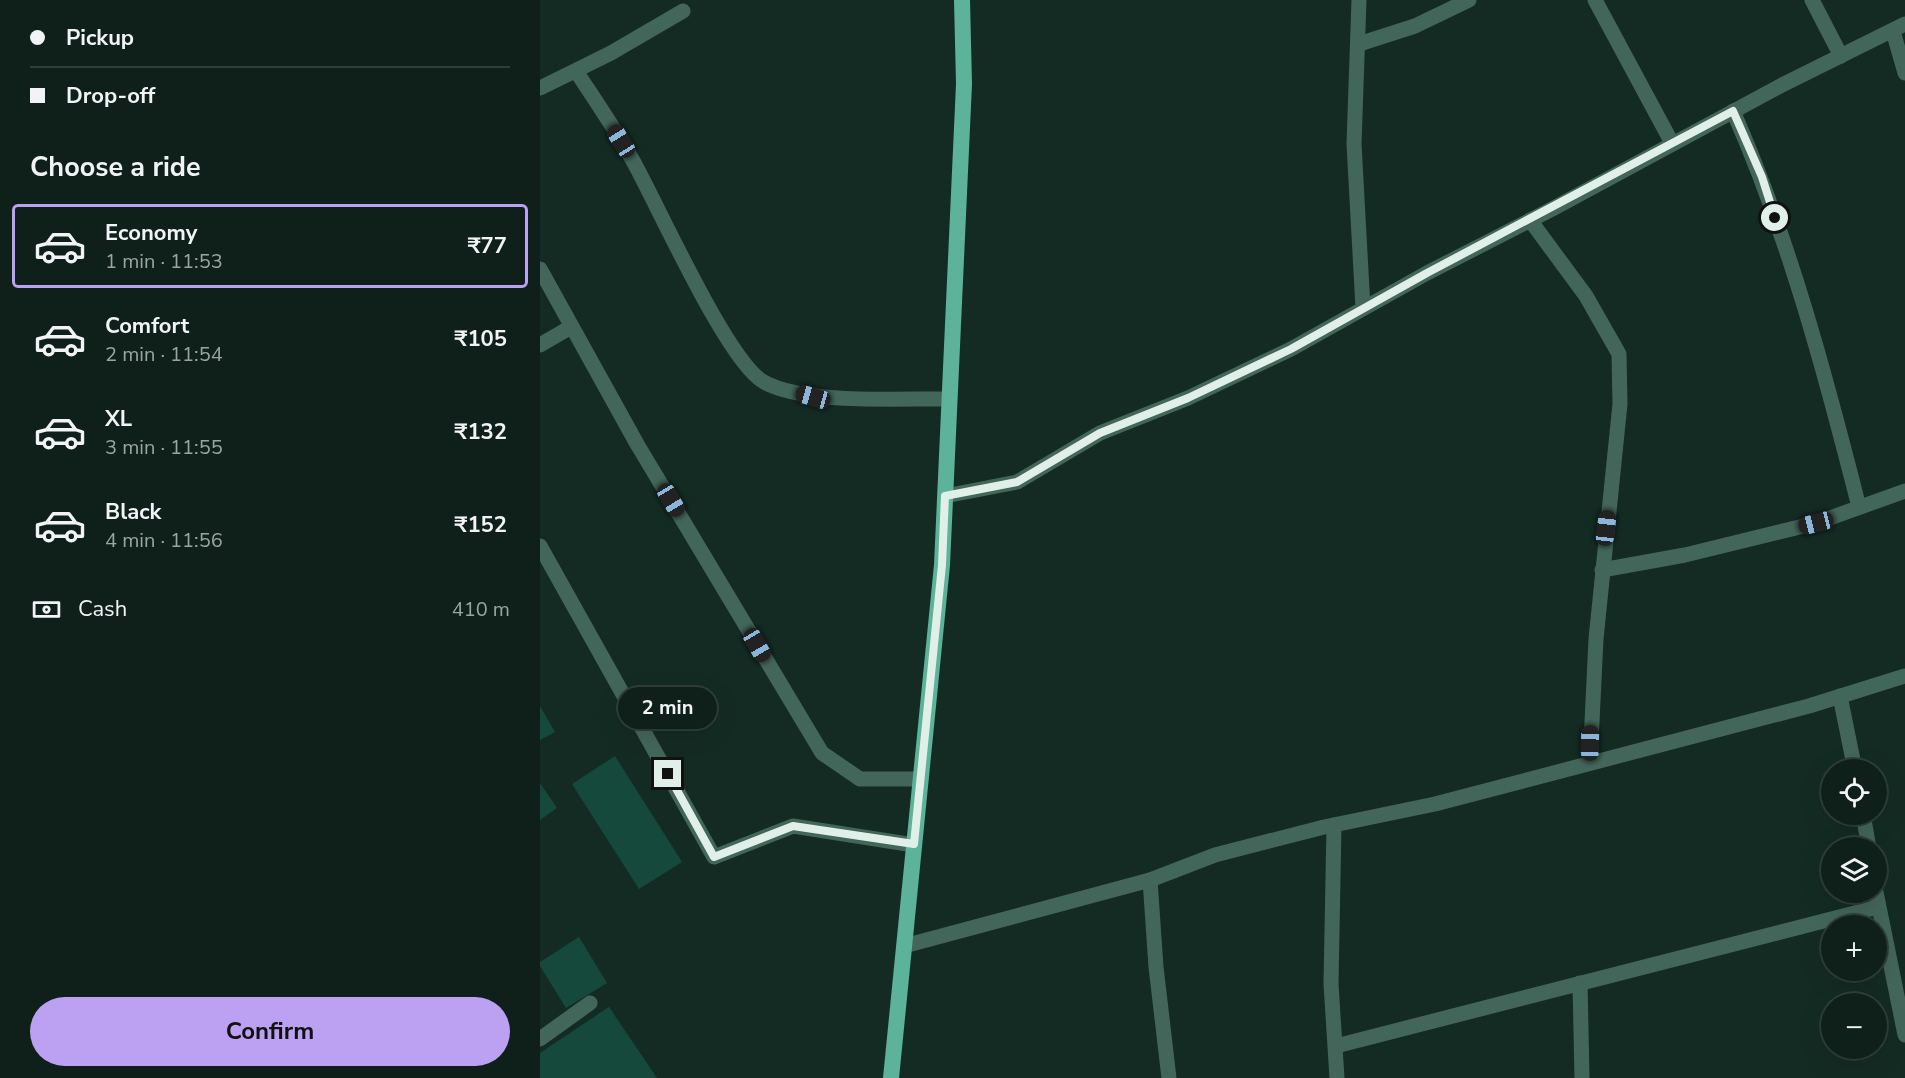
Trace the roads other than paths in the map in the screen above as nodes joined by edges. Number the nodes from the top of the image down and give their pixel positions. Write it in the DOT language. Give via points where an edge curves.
graph roads {
  1 [pos="962,0"];
  2 [pos="1359,0"];
  3 [pos="1469,0"];
  4 [pos="1596,0"];
  5 [pos="1812,0"];
  6 [pos="683,11"];
  7 [pos="1899,27"];
  8 [pos="1359,44"];
  9 [pos="1841,56"];
  10 [pos="576,71"];
  11 [pos="1905,73"];
  12 [pos="540,88"];
  13 [pos="1733,111"];
  14 [pos="1672,143"];
  15 [pos="1530,220"];
  16 [pos="540,269"];
  17 [pos="1363,308"];
  18 [pos="571,327"];
  19 [pos="540,345"];
  20 [pos="950,399"];
  21 [pos="1905,491"];
  22 [pos="945,496"];
  23 [pos="1859,507"];
  24 [pos="540,546"];
  25 [pos="1602,570"];
  26 [pos="1905,676"];
  27 [pos="1840,696"];
  28 [pos="1853,759"];
  29 [pos="1590,763"];
  30 [pos="921,779"];
  31 [pos="1334,825"];
  32 [pos="914,844"];
  33 [pos="1150,880"];
  34 [pos="1866,903"];
  35 [pos="1878,903"];
  36 [pos="904,946"];
  37 [pos="1580,982"];
  38 [pos="590,1003"];
  39 [pos="1905,1035"];
  40 [pos="540,1039"];
  41 [pos="1336,1046"];
  42 [pos="891,1078"];
  43 [pos="1169,1078"];
  44 [pos="1337,1078"];
  45 [pos="1582,1078"];
  1 -- 20 [label="highway" via="964,84"];
  2 -- 8 [label="street"];
  3 -- 8 [label="street" via="1415,26"];
  4 -- 14 [label="street"];
  5 -- 9 [label="street"];
  6 -- 10 [label="street"];
  7 -- 9 [label="street"];
  7 -- 11 [label="street"];
  8 -- 17 [label="street" via="1354,144"];
  9 -- 13 [label="street"];
  10 -- 12 [label="street"];
  10 -- 20 [label="street" via="632,159 726,336 764,382 813,397"];
  13 -- 14 [label="street"];
  13 -- 23 [label="street" via="1762,177 1829,388"];
  14 -- 15 [label="street"];
  15 -- 17 [label="street"];
  15 -- 25 [label="street" via="1586,296 1619,354 1620,404"];
  16 -- 18 [label="street"];
  17 -- 22 [label="street" via="1291,349 1188,398 1100,433 1017,482"];
  18 -- 19 [label="street"];
  18 -- 30 [label="street" via="822,753 860,779"];
  20 -- 22 [label="highway"];
  21 -- 23 [label="street"];
  22 -- 30 [label="highway"];
  23 -- 25 [label="street" via="1816,523 1685,555"];
  24 -- 32 [label="street" via="714,857 793,826"];
  25 -- 29 [label="street" via="1590,702"];
  26 -- 27 [label="street"];
  27 -- 28 [label="street"];
  27 -- 29 [label="street"];
  29 -- 31 [label="street" via="1436,804"];
  30 -- 32 [label="highway"];
  31 -- 33 [label="street" via="1215,855"];
  31 -- 41 [label="street" via="1330,984"];
  32 -- 36 [label="highway"];
  33 -- 36 [label="street"];
  33 -- 43 [label="street"];
  34 -- 37 [label="street"];
  35 -- 39 [label="street"];
  36 -- 42 [label="highway"];
  37 -- 41 [label="street"];
  37 -- 45 [label="street"];
  38 -- 40 [label="street"];
  41 -- 44 [label="street"];
}
